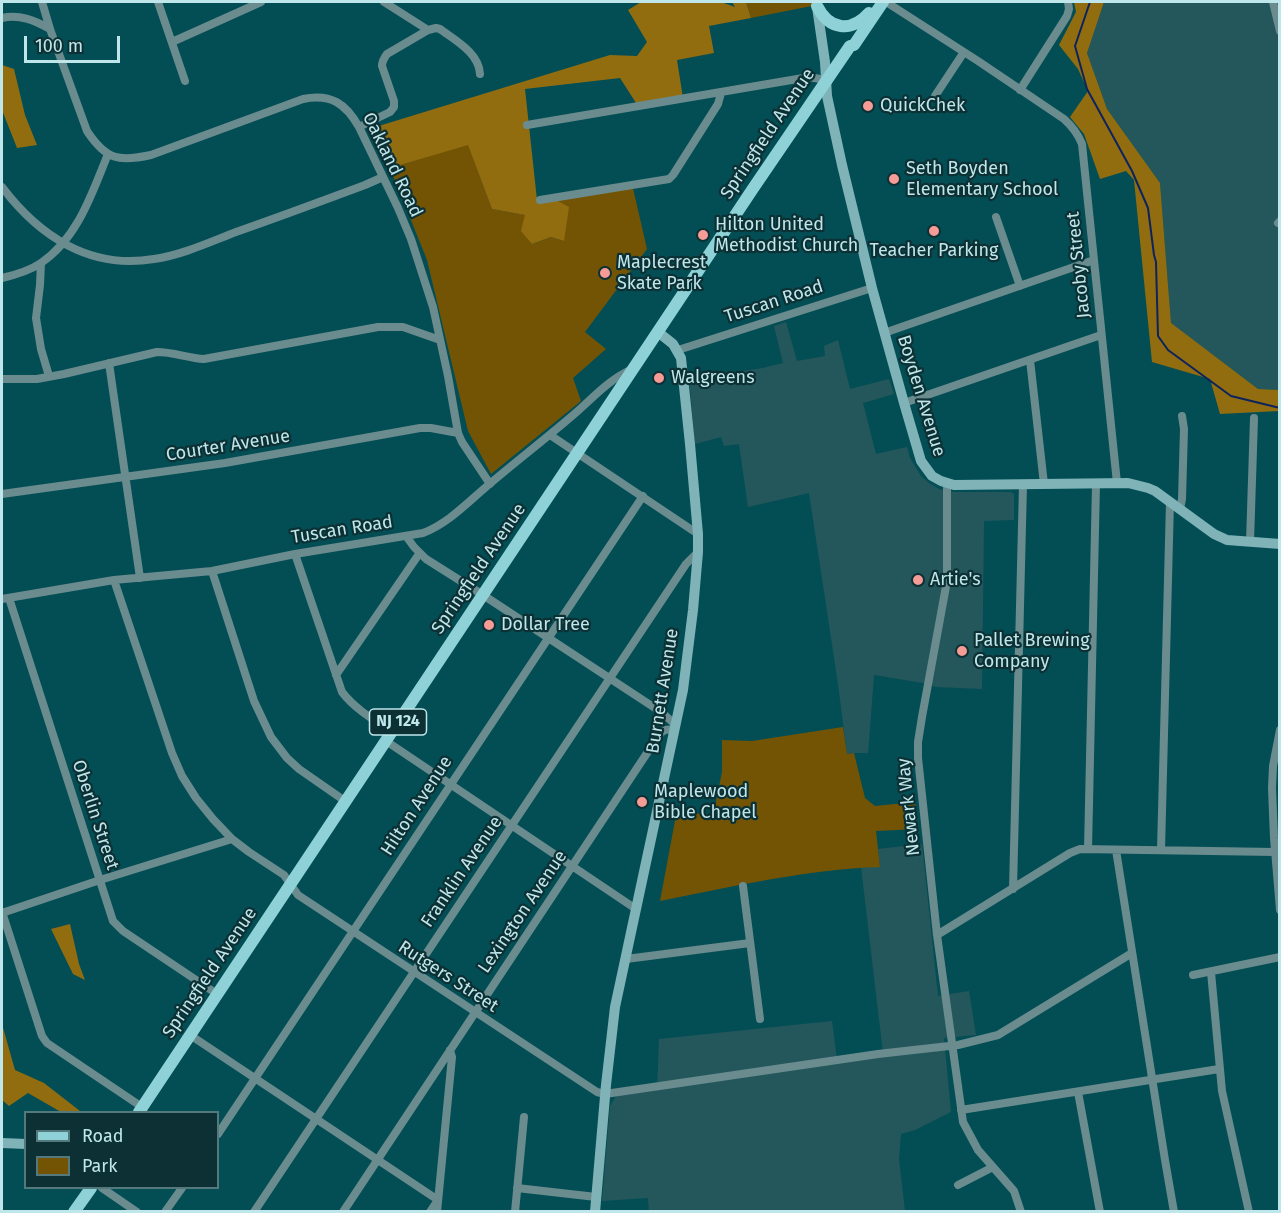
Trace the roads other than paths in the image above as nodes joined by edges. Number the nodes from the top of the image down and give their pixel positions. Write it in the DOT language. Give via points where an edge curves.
graph roads {
  1 [pos="42,2"];
  2 [pos="158,2"];
  3 [pos="261,2"];
  4 [pos="384,2"];
  5 [pos="876,2"];
  6 [pos="884,2"];
  7 [pos="1068,2"];
  8 [pos="1273,2"];
  9 [pos="816,4"];
  10 [pos="869,13"];
  11 [pos="2,18"];
  12 [pos="50,29"];
  13 [pos="428,30"];
  14 [pos="1280,31"];
  15 [pos="172,42"];
  16 [pos="850,46"];
  17 [pos="964,52"];
  18 [pos="480,74"];
  19 [pos="826,80"];
  20 [pos="185,81"];
  21 [pos="1020,90"];
  22 [pos="721,93"];
  23 [pos="935,96"];
  24 [pos="527,125"];
  25 [pos="359,127"];
  26 [pos="108,154"];
  27 [pos="383,177"];
  28 [pos="2,187"];
  29 [pos="540,200"];
  30 [pos="996,217"];
  31 [pos="62,244"];
  32 [pos="1094,260"];
  33 [pos="41,263"];
  34 [pos="2,278"];
  35 [pos="1020,286"];
  36 [pos="872,288"];
  37 [pos="658,332"];
  38 [pos="884,333"];
  39 [pos="1101,335"];
  40 [pos="440,340"];
  41 [pos="678,350"];
  42 [pos="1030,360"];
  43 [pos="109,363"];
  44 [pos="633,368"];
  45 [pos="49,376"];
  46 [pos="2,379"];
  47 [pos="904,403"];
  48 [pos="1182,416"];
  49 [pos="1254,418"];
  50 [pos="458,433"];
  51 [pos="550,435"];
  52 [pos="577,453"];
  53 [pos="126,477"];
  54 [pos="1117,483"];
  55 [pos="490,484"];
  56 [pos="947,484"];
  57 [pos="1044,484"];
  58 [pos="1096,484"];
  59 [pos="1023,485"];
  60 [pos="2,494"];
  61 [pos="643,496"];
  62 [pos="1170,502"];
  63 [pos="1180,509"];
  64 [pos="698,534"];
  65 [pos="406,536"];
  66 [pos="1250,542"];
  67 [pos="1280,544"];
  68 [pos="698,552"];
  69 [pos="295,554"];
  70 [pos="419,554"];
  71 [pos="212,571"];
  72 [pos="140,578"];
  73 [pos="114,580"];
  74 [pos="483,595"];
  75 [pos="5,598"];
  76 [pos="548,638"];
  77 [pos="336,675"];
  78 [pos="609,678"];
  79 [pos="676,728"];
  80 [pos="1279,732"];
  81 [pos="389,736"];
  82 [pos="450,784"];
  83 [pos="345,801"];
  84 [pos="512,824"];
  85 [pos="1276,832"];
  86 [pos="232,839"];
  87 [pos="1088,849"];
  88 [pos="1116,850"];
  89 [pos="1161,850"];
  90 [pos="1275,852"];
  91 [pos="573,866"];
  92 [pos="100,880"];
  93 [pos="291,885"];
  94 [pos="743,886"];
  95 [pos="1013,889"];
  96 [pos="636,909"];
  97 [pos="1280,910"];
  98 [pos="2,913"];
  99 [pos="353,931"];
  100 [pos="937,935"];
  101 [pos="750,943"];
  102 [pos="1132,953"];
  103 [pos="1280,957"];
  104 [pos="626,959"];
  105 [pos="414,971"];
  106 [pos="1211,972"];
  107 [pos="1193,975"];
  108 [pos="217,994"];
  109 [pos="475,1012"];
  110 [pos="760,1019"];
  111 [pos="190,1035"];
  112 [pos="952,1046"];
  113 [pos="450,1050"];
  114 [pos="1220,1069"];
  115 [pos="255,1078"];
  116 [pos="1152,1080"];
  117 [pos="1078,1092"];
  118 [pos="605,1094"];
  119 [pos="140,1110"];
  120 [pos="961,1110"];
  121 [pos="524,1117"];
  122 [pos="315,1119"];
  123 [pos="219,1132"];
  124 [pos="2,1143"];
  125 [pos="24,1144"];
  126 [pos="377,1159"];
  127 [pos="993,1167"];
  128 [pos="958,1185"];
  129 [pos="517,1188"];
  130 [pos="90,1189"];
  131 [pos="104,1189"];
  132 [pos="181,1189"];
  133 [pos="596,1197"];
  134 [pos="438,1200"];
  135 [pos="74,1212"];
  136 [pos="138,1212"];
  137 [pos="165,1212"];
  138 [pos="254,1212"];
  139 [pos="343,1212"];
  140 [pos="430,1212"];
  141 [pos="437,1212"];
  142 [pos="515,1212"];
  143 [pos="595,1212"];
  144 [pos="1021,1212"];
  145 [pos="1100,1212"];
  146 [pos="1174,1212"];
  147 [pos="1249,1212"];
  1 -- 12 [label="street"];
  2 -- 15 [label="street"];
  3 -- 15 [label="street"];
  4 -- 13 [label="street"];
  5 -- 10 [label="main road, Springfield Avenue / NJ 124"];
  6 -- 16 [label="main road, Springfield Avenue / NJ 124"];
  6 -- 17 [label="street, Jacoby Street"];
  7 -- 21 [label="street" via="1067,16"];
  8 -- 14 [label="street"];
  9 -- 10 [label="main road" via="824,18 842,26 859,22"];
  9 -- 19 [label="street, Boyden Avenue"];
  10 -- 16 [label="main road, Springfield Avenue / NJ 124"];
  11 -- 12 [label="street" via="29,19"];
  12 -- 26 [label="street" via="87,131"];
  13 -- 18 [label="street" via="440,29 472,55"];
  13 -- 25 [label="street" via="384,57 382,66 394,107"];
  15 -- 20 [label="street"];
  16 -- 19 [label="main road, Springfield Avenue / NJ 124"];
  17 -- 21 [label="street, Jacoby Street"];
  17 -- 23 [label="street"];
  19 -- 22 [label="street" via="809,77"];
  19 -- 36 [label="street, Boyden Avenue"];
  19 -- 37 [label="main road, Springfield Avenue / NJ 124"];
  21 -- 32 [label="street, Jacoby Street" via="1064,119 1082,144"];
  22 -- 24 [label="street"];
  22 -- 29 [label="street" via="718,104 669,179"];
  25 -- 26 [label="street, Oakland Road" via="339,103 313,97 151,155 126,159"];
  25 -- 27 [label="street, Oakland Road"];
  26 -- 31 [label="street" via="89,203"];
  27 -- 31 [label="street" via="156,259 108,259"];
  27 -- 40 [label="street, Oakland Road" via="411,239"];
  28 -- 31 [label="street" via="22,212"];
  30 -- 35 [label="street"];
  31 -- 33 [label="street"];
  32 -- 35 [label="street"];
  32 -- 39 [label="street, Jacoby Street"];
  33 -- 34 [label="street"];
  33 -- 45 [label="street" via="36,318"];
  35 -- 38 [label="street"];
  36 -- 38 [label="street, Boyden Avenue"];
  36 -- 41 [label="street, Tuscan Road"];
  37 -- 41 [label="street"];
  37 -- 44 [label="main road, Springfield Avenue / NJ 124"];
  38 -- 47 [label="street, Boyden Avenue"];
  39 -- 42 [label="street"];
  39 -- 54 [label="street, Jacoby Street"];
  40 -- 43 [label="street" via="403,327 378,327 204,359 157,352"];
  40 -- 50 [label="street, Oakland Road"];
  41 -- 64 [label="street, Burnett Avenue"];
  42 -- 47 [label="street"];
  42 -- 57 [label="street"];
  43 -- 45 [label="street"];
  43 -- 53 [label="street"];
  44 -- 51 [label="street, Tuscan Road" via="618,375"];
  44 -- 52 [label="main road, Springfield Avenue / NJ 124"];
  45 -- 46 [label="street"];
  47 -- 56 [label="street, Boyden Avenue" via="921,461 932,476"];
  48 -- 63 [label="street"];
  49 -- 66 [label="street"];
  50 -- 53 [label="street, Courter Avenue" via="420,428"];
  50 -- 55 [label="street, Oakland Road"];
  51 -- 52 [label="street"];
  51 -- 55 [label="street, Tuscan Road"];
  52 -- 61 [label="street"];
  52 -- 74 [label="main road, Springfield Avenue / NJ 124"];
  53 -- 60 [label="street, Courter Avenue"];
  53 -- 72 [label="street"];
  54 -- 58 [label="street"];
  54 -- 62 [label="street" via="1148,488"];
  55 -- 65 [label="street, Tuscan Road" via="434,529"];
  56 -- 59 [label="street"];
  56 -- 100 [label="street, Newark Way" via="947,581 917,752"];
  57 -- 58 [label="street"];
  57 -- 59 [label="street"];
  58 -- 87 [label="street"];
  59 -- 95 [label="street"];
  61 -- 64 [label="street"];
  61 -- 76 [label="street, Hilton Avenue"];
  62 -- 63 [label="street"];
  62 -- 89 [label="street"];
  63 -- 66 [label="street" via="1220,537"];
  64 -- 68 [label="street, Burnett Avenue"];
  65 -- 69 [label="street, Tuscan Road"];
  65 -- 70 [label="street"];
  66 -- 67 [label="street"];
  68 -- 78 [label="street, Franklin Avenue"];
  68 -- 79 [label="street, Burnett Avenue"];
  69 -- 71 [label="street, Tuscan Road"];
  69 -- 77 [label="street"];
  70 -- 74 [label="street"];
  70 -- 77 [label="street"];
  71 -- 72 [label="street, Tuscan Road"];
  71 -- 83 [label="street" via="254,700 271,737 299,769"];
  72 -- 73 [label="street, Tuscan Road"];
  73 -- 75 [label="street, Tuscan Road"];
  73 -- 86 [label="street, Rutgers Street" via="182,776"];
  74 -- 76 [label="street"];
  74 -- 81 [label="main road, Springfield Avenue / NJ 124"];
  75 -- 92 [label="street, Oberlin Street"];
  76 -- 78 [label="street"];
  76 -- 82 [label="street, Hilton Avenue"];
  77 -- 81 [label="street" via="347,699"];
  78 -- 79 [label="street" via="661,712"];
  78 -- 84 [label="street, Franklin Avenue"];
  79 -- 91 [label="street, Lexington Avenue" via="659,735"];
  79 -- 96 [label="street, Burnett Avenue"];
  80 -- 85 [label="street" via="1272,788"];
  81 -- 82 [label="street"];
  81 -- 83 [label="main road, Springfield Avenue / NJ 124"];
  82 -- 84 [label="street"];
  82 -- 99 [label="street, Hilton Avenue"];
  83 -- 93 [label="main road, Springfield Avenue / NJ 124"];
  84 -- 91 [label="street"];
  84 -- 105 [label="street, Franklin Avenue"];
  85 -- 90 [label="street"];
  86 -- 92 [label="street"];
  86 -- 93 [label="street, Rutgers Street" via="284,875"];
  87 -- 88 [label="street"];
  87 -- 95 [label="street" via="1070,853"];
  88 -- 89 [label="street"];
  88 -- 102 [label="street"];
  89 -- 90 [label="street"];
  90 -- 97 [label="street"];
  91 -- 96 [label="street"];
  91 -- 109 [label="street, Lexington Avenue"];
  92 -- 98 [label="street"];
  92 -- 108 [label="street, Oberlin Street" via="113,921 123,931"];
  93 -- 99 [label="street, Rutgers Street" via="298,895"];
  93 -- 108 [label="main road, Springfield Avenue / NJ 124"];
  94 -- 101 [label="street"];
  95 -- 100 [label="street"];
  96 -- 104 [label="street, Burnett Avenue"];
  98 -- 119 [label="street" via="42,1036"];
  99 -- 105 [label="street, Rutgers Street"];
  99 -- 115 [label="street, Hilton Avenue"];
  100 -- 112 [label="street, Newark Way"];
  101 -- 104 [label="street"];
  101 -- 110 [label="street"];
  102 -- 112 [label="street" via="998,1035"];
  102 -- 116 [label="street"];
  103 -- 106 [label="street"];
  104 -- 118 [label="street, Burnett Avenue" via="615,1007"];
  105 -- 109 [label="street, Rutgers Street"];
  105 -- 122 [label="street, Franklin Avenue"];
  106 -- 107 [label="street"];
  106 -- 114 [label="street"];
  108 -- 111 [label="main road, Springfield Avenue / NJ 124"];
  109 -- 113 [label="street, Lexington Avenue"];
  109 -- 118 [label="street, Rutgers Street"];
  111 -- 115 [label="street"];
  111 -- 119 [label="main road, Springfield Avenue / NJ 124"];
  112 -- 118 [label="street"];
  112 -- 120 [label="street, Newark Way"];
  113 -- 126 [label="street, Lexington Avenue"];
  113 -- 134 [label="street"];
  114 -- 116 [label="street"];
  114 -- 147 [label="street"];
  115 -- 122 [label="street"];
  115 -- 123 [label="street, Hilton Avenue"];
  116 -- 117 [label="street"];
  116 -- 146 [label="street"];
  117 -- 120 [label="street"];
  117 -- 145 [label="street"];
  118 -- 133 [label="street, Burnett Avenue"];
  120 -- 127 [label="street, Newark Way" via="965,1128"];
  121 -- 129 [label="street"];
  122 -- 126 [label="street"];
  122 -- 138 [label="street, Franklin Avenue"];
  124 -- 125 [label="street"];
  126 -- 134 [label="street"];
  126 -- 139 [label="street, Lexington Avenue"];
  127 -- 128 [label="street"];
  127 -- 144 [label="street, Newark Way" via="1014,1191"];
  129 -- 133 [label="street"];
  129 -- 142 [label="street"];
  130 -- 135 [label="main road"];
  131 -- 136 [label="street"];
  132 -- 137 [label="street"];
  133 -- 143 [label="street, Burnett Avenue"];
  134 -- 140 [label="street"];
  134 -- 141 [label="street"];
}
